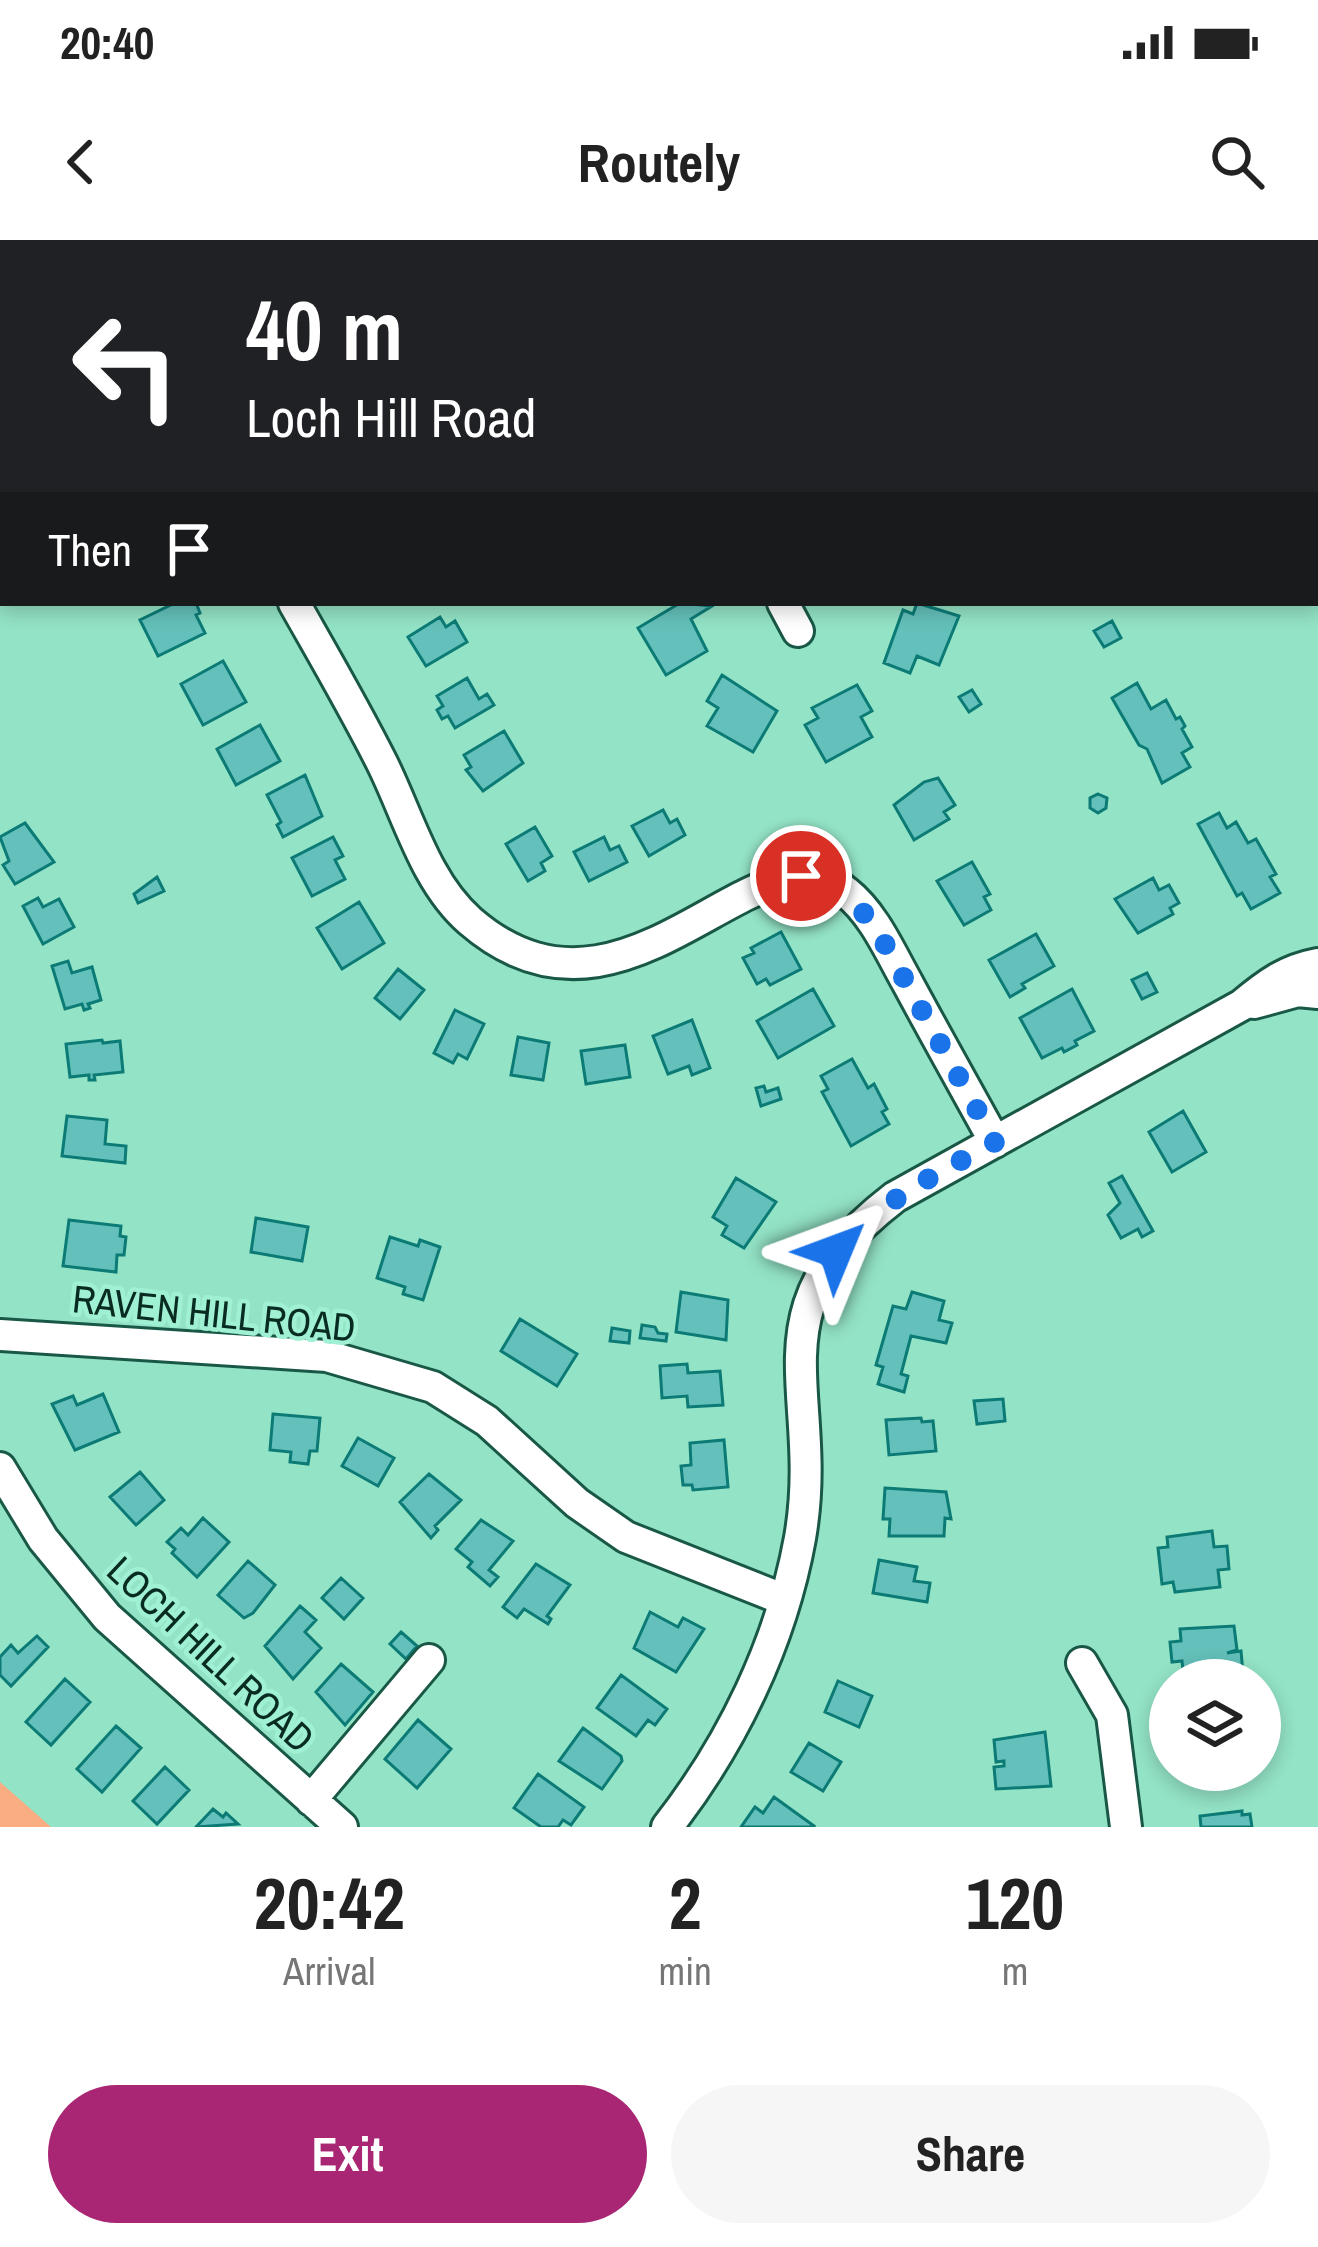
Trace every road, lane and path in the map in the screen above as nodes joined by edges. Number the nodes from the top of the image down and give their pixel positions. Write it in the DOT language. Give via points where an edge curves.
graph roads {
  1 [pos="296,606"];
  2 [pos="785,606"];
  3 [pos="798,631"];
  4 [pos="1318,964"];
  5 [pos="1318,993"];
  6 [pos="1242,1005"];
  7 [pos="995,1142"];
  8 [pos="0,1335"];
  9 [pos="0,1468"];
  10 [pos="784,1600"];
  11 [pos="429,1660"];
  12 [pos="1082,1663"];
  13 [pos="311,1800"];
  14 [pos="342,1827"];
  15 [pos="668,1827"];
  16 [pos="1126,1827"];
  1 -- 7 [label="street" via="437,881 470,921 530,955 584,963 654,946 783,878 829,882 846,891 881,937"];
  2 -- 3 [label="street"];
  4 -- 6 [label="street" via="1294,968"];
  5 -- 6 [label="street"];
  6 -- 7 [label="street"];
  7 -- 10 [label="street" via="861,1223 814,1289 799,1378 806,1470 800,1536"];
  8 -- 10 [label="street, RAVEN HILL ROAD" via="327,1356 433,1387 487,1421 626,1537"];
  9 -- 13 [label="street, LOCH HILL ROAD" via="43,1539 106,1617"];
  10 -- 15 [label="street" via="709,1774"];
  11 -- 13 [label="street"];
  12 -- 16 [label="street" via="1112,1715"];
  13 -- 14 [label="street, LOCH HILL ROAD"];
}
